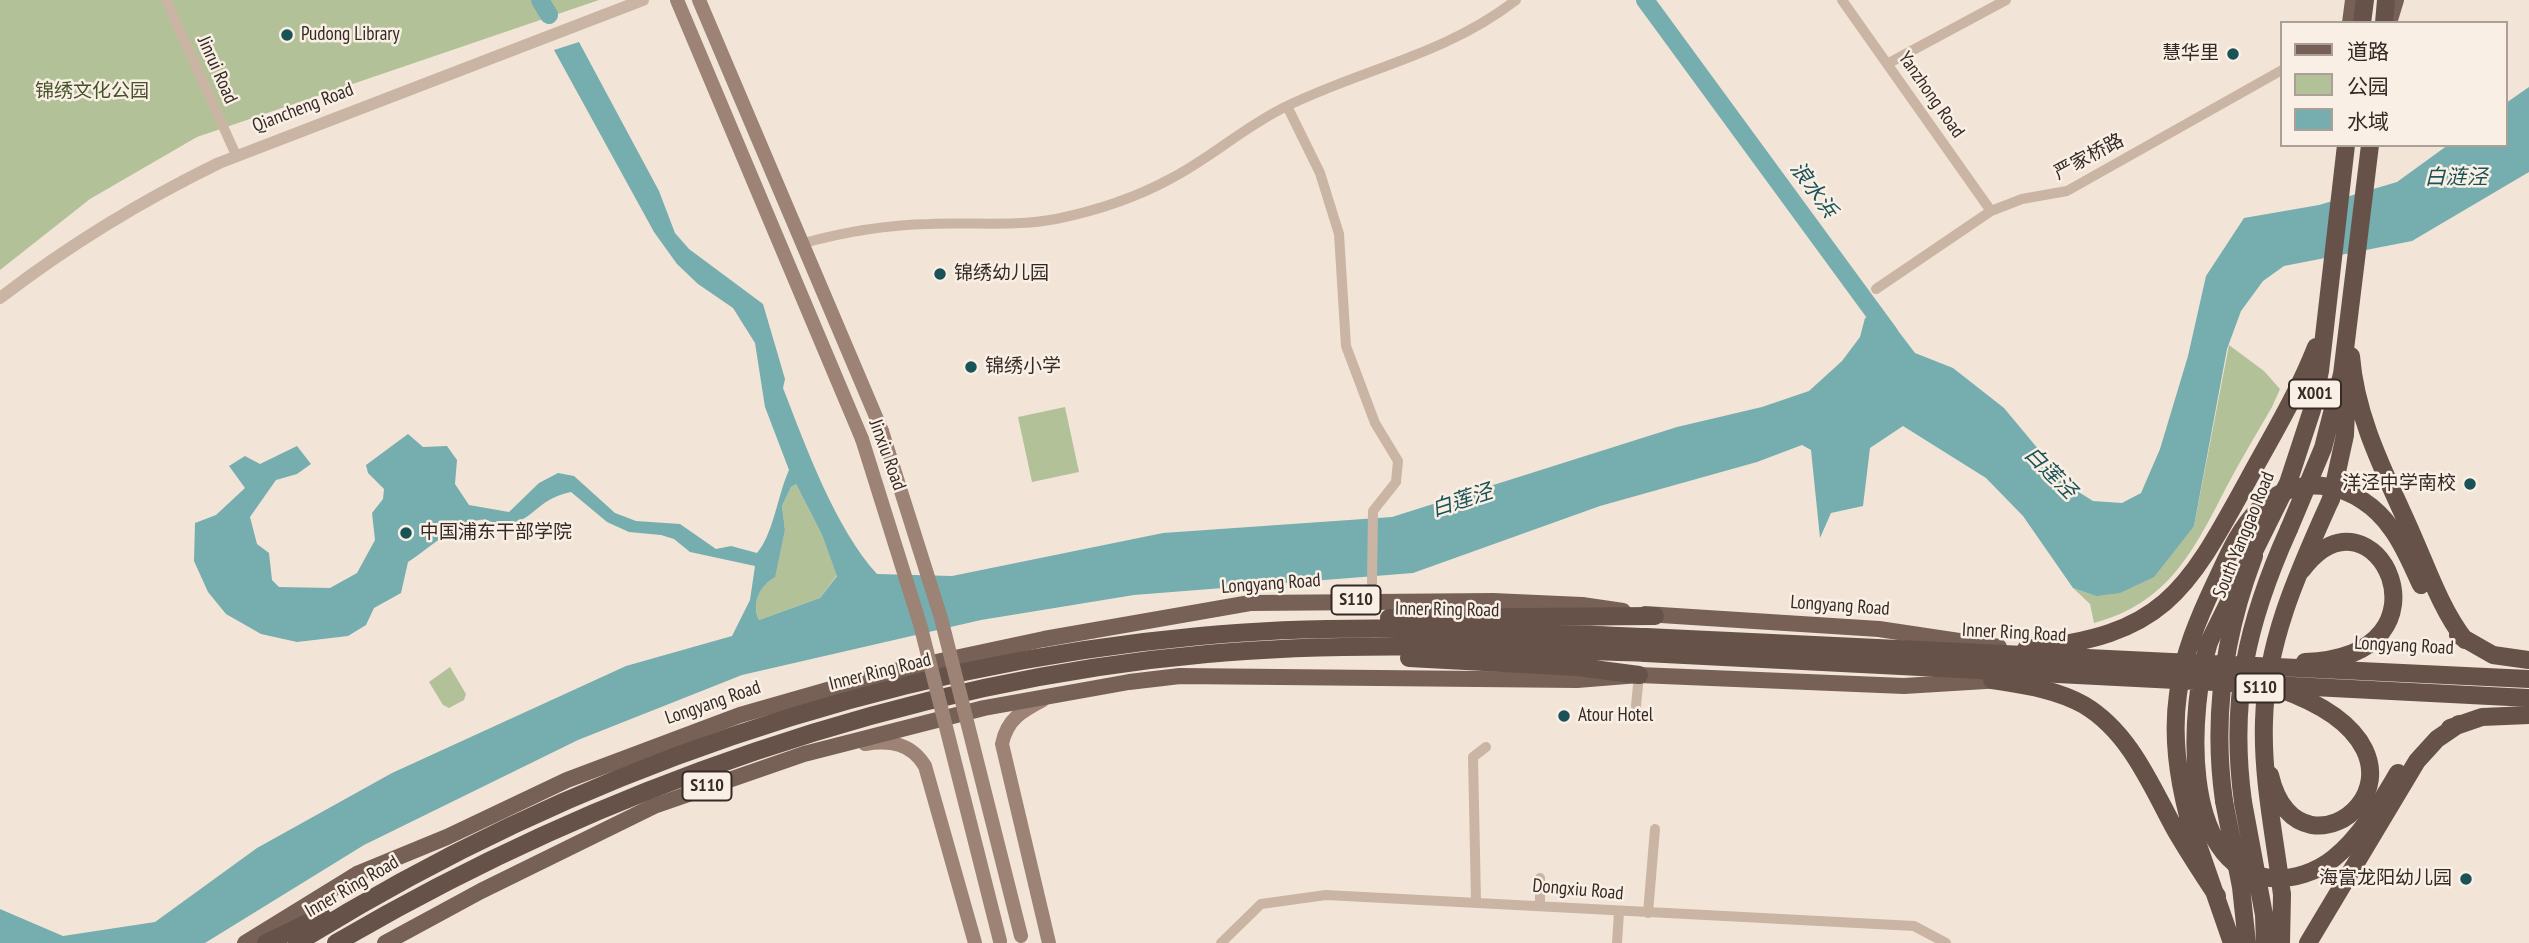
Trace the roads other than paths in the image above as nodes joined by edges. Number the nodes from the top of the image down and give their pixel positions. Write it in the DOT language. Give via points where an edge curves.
graph roads {
  1 [pos="166,0"];
  2 [pos="643,0"];
  3 [pos="677,0"];
  4 [pos="699,0"];
  5 [pos="1516,0"];
  6 [pos="1842,0"];
  7 [pos="2006,0"];
  8 [pos="2353,0"];
  9 [pos="2365,0"];
  10 [pos="2386,0"];
  11 [pos="2396,0"];
  12 [pos="2350,21"];
  13 [pos="2362,21"];
  14 [pos="2384,21"];
  15 [pos="2390,21"];
  16 [pos="1887,64"];
  17 [pos="2280,71"];
  18 [pos="1287,106"];
  19 [pos="2346,147"];
  20 [pos="2370,147"];
  21 [pos="236,155"];
  22 [pos="1991,211"];
  23 [pos="804,243"];
  24 [pos="1876,289"];
  25 [pos="0,298"];
  26 [pos="2349,316"];
  27 [pos="2325,317"];
  28 [pos="2254,556"];
  29 [pos="1372,583"];
  30 [pos="2426,583"];
  31 [pos="2288,597"];
  32 [pos="1655,616"];
  33 [pos="1246,632"];
  34 [pos="1645,645"];
  35 [pos="2026,649"];
  36 [pos="1248,651"];
  37 [pos="2529,660"];
  38 [pos="2298,662"];
  39 [pos="2529,673"];
  40 [pos="1639,675"];
  41 [pos="2529,679"];
  42 [pos="1992,680"];
  43 [pos="2280,689"];
  44 [pos="1054,694"];
  45 [pos="2529,700"];
  46 [pos="1636,706"];
  47 [pos="2529,715"];
  48 [pos="1486,747"];
  49 [pos="2265,755"];
  50 [pos="781,761"];
  51 [pos="2402,776"];
  52 [pos="582,817"];
  53 [pos="1655,829"];
  54 [pos="424,870"];
  55 [pos="1540,878"];
  56 [pos="2217,896"];
  57 [pos="1476,901"];
  58 [pos="1540,904"];
  59 [pos="1619,912"];
  60 [pos="1648,913"];
  61 [pos="1021,939"];
  62 [pos="1000,942"];
  63 [pos="244,943"];
  64 [pos="266,943"];
  65 [pos="298,943"];
  66 [pos="336,943"];
  67 [pos="357,943"];
  68 [pos="385,943"];
  69 [pos="975,943"];
  70 [pos="1049,943"];
  71 [pos="1221,943"];
  72 [pos="1617,943"];
  73 [pos="1946,943"];
  74 [pos="2232,943"];
  75 [pos="2247,943"];
  76 [pos="2266,943"];
  77 [pos="2281,943"];
  78 [pos="2308,943"];
  1 -- 21 [label="street, Jinrui Road"];
  2 -- 21 [label="street, Qiancheng Road"];
  3 -- 62 [label="main road, Jinxiu Road, bridge" via="862,439 920,624"];
  4 -- 23 [label="main road, Jinxiu Road"];
  5 -- 18 [label="street" via="1496,16 1431,50"];
  6 -- 16 [label="street, Yanzhong Road"];
  7 -- 16 [label="street"];
  8 -- 12 [label="main road"];
  9 -- 13 [label="highway"];
  10 -- 14 [label="highway"];
  11 -- 15 [label="main road"];
  16 -- 22 [label="street, Yanzhong Road"];
  17 -- 22 [label="street, 严家桥路" via="2067,191 2022,199"];
  18 -- 23 [label="street" via="1171,179 1115,203 1054,219 1002,225 928,224 846,233"];
  18 -- 29 [label="street" via="1320,173 1339,234 1346,346 1375,423 1398,461 1396,482 1373,511"];
  19 -- 27 [label="highway, South Yanggao Road / X001"];
  20 -- 26 [label="highway, South Yanggao Road"];
  21 -- 25 [label="street, Qiancheng Road" via="122,214"];
  22 -- 24 [label="street, 严家桥路"];
  23 -- 61 [label="main road, Jinxiu Road, bridge" via="882,431 941,618"];
  26 -- 30 [label="highway" via="2357,396"];
  26 -- 31 [label="highway, bridge" via="2345,435 2331,499"];
  26 -- 76 [label="highway, South Yanggao Road / X001, bridge" via="2333,413 2314,473 2261,595 2245,655 2237,725 2243,803"];
  27 -- 28 [label="highway, South Yanggao Road / X001" via="2312,410 2293,470"];
  27 -- 35 [label="highway" via="2297,392 2212,545 2184,585 2147,617 2126,628"];
  28 -- 51 [label="highway, bridge" via="2219,618 2197,689 2196,764 2206,814 2221,848 2233,862 2261,877 2279,879 2315,870 2360,831"];
  28 -- 75 [label="highway, South Yanggao Road / X001, bridge" via="2223,670 2218,731 2224,801"];
  30 -- 37 [label="highway" via="2442,621 2465,640 2493,655"];
  30 -- 56 [label="highway, bridge" via="2375,509 2354,494 2325,485 2287,491 2259,509 2239,535 2189,645 2175,729 2188,816"];
  31 -- 38 [label="highway, bridge" via="2315,554 2347,543 2376,552 2386,563 2395,588 2391,612 2376,638 2358,652 2343,659"];
  31 -- 49 [label="highway, bridge" via="2266,694"];
  32 -- 33 [label="highway" via="1393,618"];
  32 -- 35 [label="main road, Longyang Road / S110" via="1850,626"];
  32 -- 63 [label="main road, Longyang Road / S110" via="1582,605 1493,601 1250,603 894,671 740,715 568,780 357,874"];
  33 -- 34 [label="highway, Inner Ring Road" via="1403,629"];
  33 -- 54 [label="highway, Inner Ring Road" via="1047,656 845,702 627,774"];
  34 -- 36 [label="highway, Inner Ring Road"];
  34 -- 41 [label="highway, Inner Ring Road, bridge"];
  34 -- 45 [label="highway, Inner Ring Road, bridge"];
  35 -- 38 [label="main road, Longyang Road / S110"];
  36 -- 40 [label="highway" via="1578,667"];
  36 -- 52 [label="highway, Inner Ring Road" via="1108,667 905,708 740,757"];
  38 -- 39 [label="main road, Longyang Road / S110"];
  40 -- 42 [label="main road, S110" via="1878,686"];
  40 -- 44 [label="main road, S110" via="1577,680 1180,676"];
  40 -- 46 [label="street"];
  42 -- 43 [label="main road, S110"];
  42 -- 56 [label="highway" via="2066,697 2113,728"];
  43 -- 45 [label="main road, S110"];
  43 -- 49 [label="highway, bridge" via="2323,707 2349,726 2360,739 2369,767 2368,791 2357,810 2335,824 2305,823 2279,804"];
  44 -- 50 [label="main road, S110" via="909,725"];
  44 -- 70 [label="main road" via="1014,717 1002,744"];
  47 -- 51 [label="highway" via="2497,715 2459,724 2419,747"];
  48 -- 57 [label="street" via="1473,757"];
  49 -- 77 [label="highway, bridge" via="2282,895"];
  50 -- 68 [label="main road, S110" via="641,811"];
  50 -- 69 [label="main road" via="883,742 914,752 928,774"];
  51 -- 78 [label="highway"];
  52 -- 66 [label="highway, Inner Ring Road" via="476,866"];
  52 -- 67 [label="highway"];
  53 -- 60 [label="street"];
  54 -- 64 [label="highway"];
  54 -- 65 [label="highway, Inner Ring Road"];
  55 -- 58 [label="street"];
  56 -- 74 [label="highway"];
  57 -- 58 [label="street, Dongxiu Road"];
  57 -- 71 [label="street, Dongxiu Road" via="1326,895 1261,904"];
  58 -- 59 [label="street, Dongxiu Road"];
  59 -- 60 [label="street, Dongxiu Road"];
  59 -- 72 [label="street"];
  60 -- 73 [label="street, Dongxiu Road" via="1914,926"];
}
